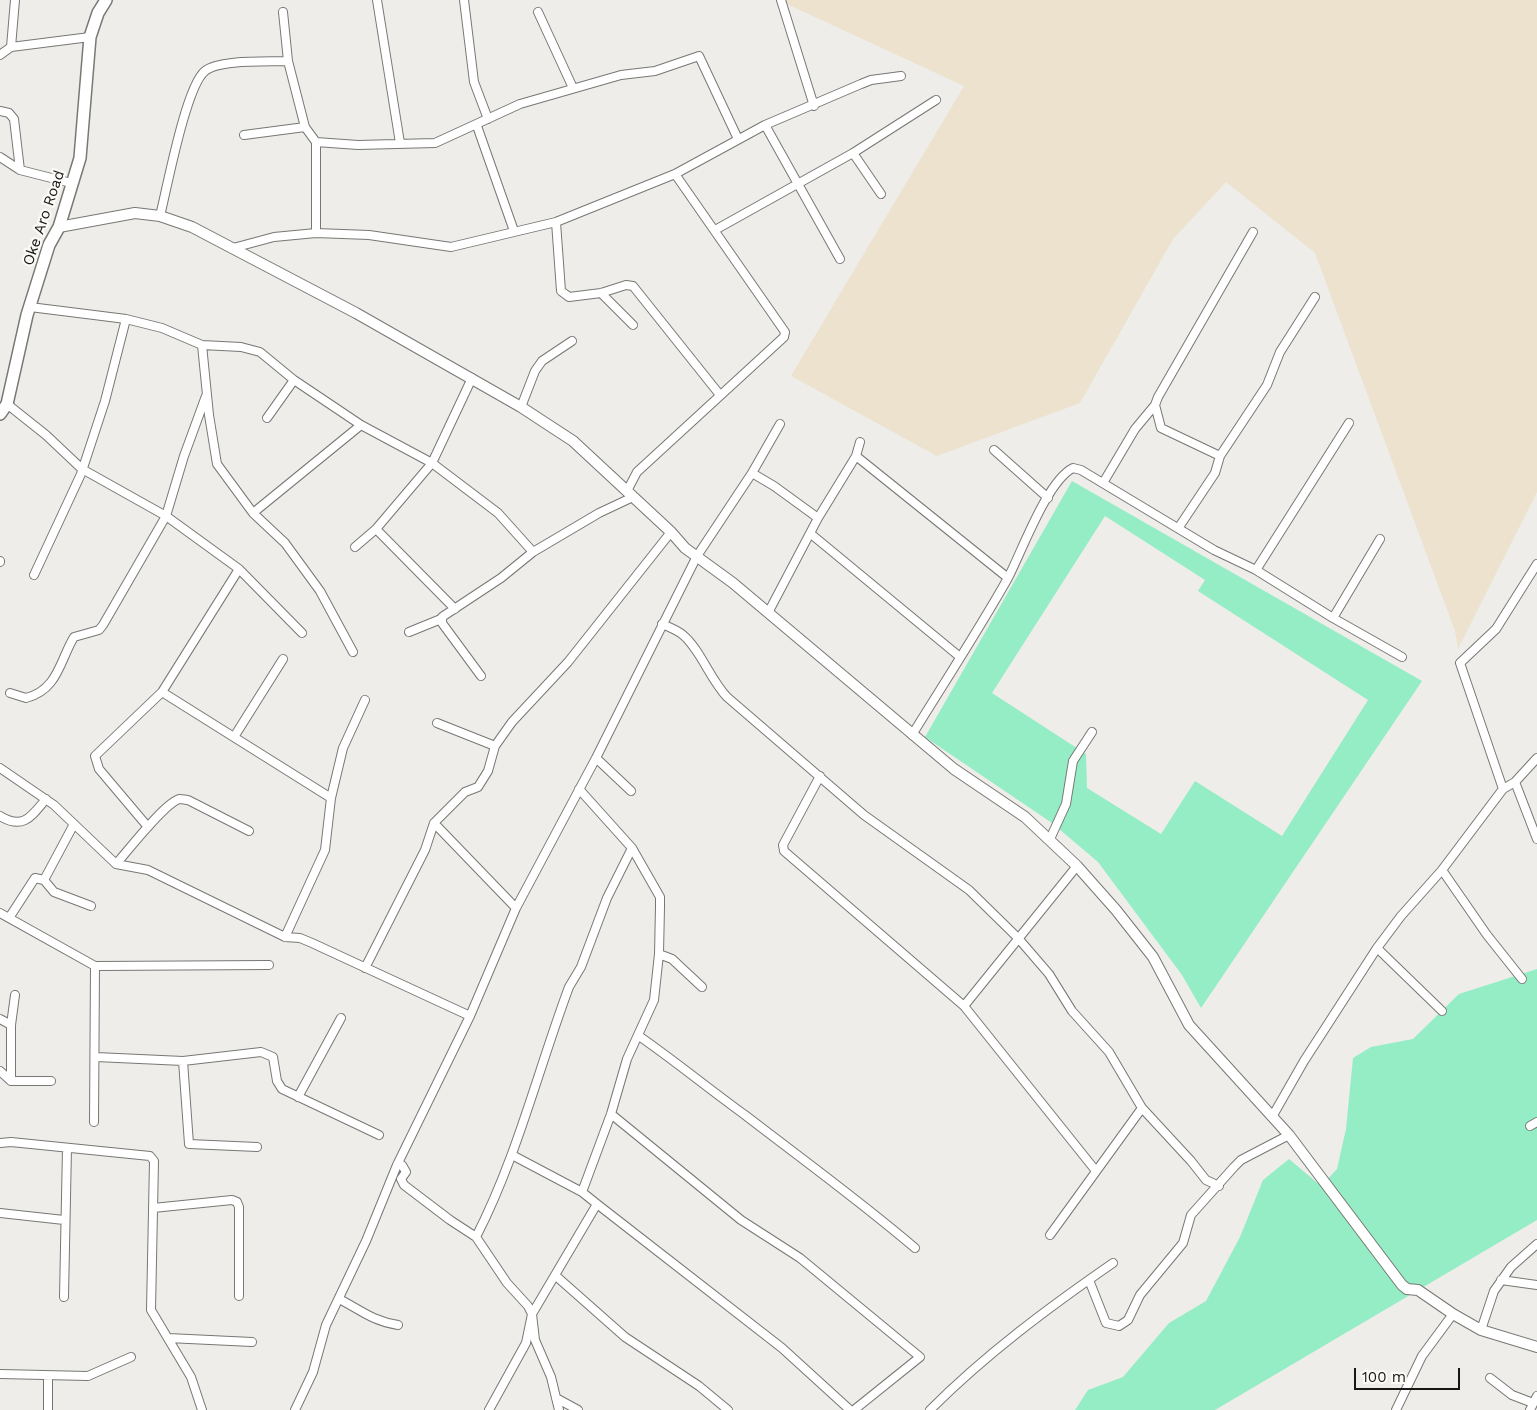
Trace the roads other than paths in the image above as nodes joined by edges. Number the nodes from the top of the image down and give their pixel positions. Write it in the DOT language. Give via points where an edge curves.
graph roads {
  1 [pos="15,0"];
  2 [pos="106,0"];
  3 [pos="377,0"];
  4 [pos="464,0"];
  5 [pos="781,0"];
  6 [pos="283,12"];
  7 [pos="538,12"];
  8 [pos="90,37"];
  9 [pos="11,47"];
  10 [pos="0,54"];
  11 [pos="288,61"];
  12 [pos="901,76"];
  13 [pos="573,88"];
  14 [pos="936,100"];
  15 [pos="814,106"];
  16 [pos="0,111"];
  17 [pos="488,119"];
  18 [pos="766,125"];
  19 [pos="477,126"];
  20 [pos="305,127"];
  21 [pos="244,135"];
  22 [pos="738,139"];
  23 [pos="316,142"];
  24 [pos="400,143"];
  25 [pos="853,153"];
  26 [pos="0,158"];
  27 [pos="20,170"];
  28 [pos="675,174"];
  29 [pos="71,183"];
  30 [pos="798,184"];
  31 [pos="881,194"];
  32 [pos="160,216"];
  33 [pos="556,222"];
  34 [pos="60,227"];
  35 [pos="714,230"];
  36 [pos="514,231"];
  37 [pos="1253,232"];
  38 [pos="316,233"];
  39 [pos="233,248"];
  40 [pos="840,259"];
  41 [pos="601,293"];
  42 [pos="1315,297"];
  43 [pos="30,307"];
  44 [pos="126,320"];
  45 [pos="633,325"];
  46 [pos="572,341"];
  47 [pos="202,345"];
  48 [pos="472,378"];
  49 [pos="294,380"];
  50 [pos="720,395"];
  51 [pos="206,396"];
  52 [pos="7,404"];
  53 [pos="1155,405"];
  54 [pos="521,407"];
  55 [pos="0,414"];
  56 [pos="267,418"];
  57 [pos="1350,423"];
  58 [pos="780,424"];
  59 [pos="361,425"];
  60 [pos="860,442"];
  61 [pos="994,450"];
  62 [pos="856,456"];
  63 [pos="1220,456"];
  64 [pos="432,463"];
  65 [pos="82,469"];
  66 [pos="752,474"];
  67 [pos="1103,483"];
  68 [pos="630,494"];
  69 [pos="1048,498"];
  70 [pos="253,514"];
  71 [pos="166,516"];
  72 [pos="818,518"];
  73 [pos="1179,527"];
  74 [pos="376,529"];
  75 [pos="671,532"];
  76 [pos="811,534"];
  77 [pos="1380,539"];
  78 [pos="355,547"];
  79 [pos="533,552"];
  80 [pos="697,556"];
  81 [pos="1537,564"];
  82 [pos="239,569"];
  83 [pos="1256,570"];
  84 [pos="34,575"];
  85 [pos="1008,578"];
  86 [pos="455,609"];
  87 [pos="768,613"];
  88 [pos="1332,618"];
  89 [pos="441,619"];
  90 [pos="662,624"];
  91 [pos="409,632"];
  92 [pos="302,633"];
  93 [pos="353,652"];
  94 [pos="960,657"];
  95 [pos="1402,657"];
  96 [pos="283,659"];
  97 [pos="481,676"];
  98 [pos="10,692"];
  99 [pos="162,692"];
  100 [pos="365,700"];
  101 [pos="438,723"];
  102 [pos="1092,732"];
  103 [pos="912,735"];
  104 [pos="234,737"];
  105 [pos="495,746"];
  106 [pos="596,758"];
  107 [pos="1537,758"];
  108 [pos="0,768"];
  109 [pos="820,776"];
  110 [pos="1514,782"];
  111 [pos="579,788"];
  112 [pos="1503,789"];
  113 [pos="631,791"];
  114 [pos="331,798"];
  115 [pos="46,800"];
  116 [pos="0,816"];
  117 [pos="434,823"];
  118 [pos="74,824"];
  119 [pos="148,827"];
  120 [pos="249,832"];
  121 [pos="1537,838"];
  122 [pos="1050,839"];
  123 [pos="632,848"];
  124 [pos="116,864"];
  125 [pos="1077,866"];
  126 [pos="1442,870"];
  127 [pos="44,880"];
  128 [pos="91,906"];
  129 [pos="516,908"];
  130 [pos="0,912"];
  131 [pos="9,918"];
  132 [pos="285,937"];
  133 [pos="1018,938"];
  134 [pos="1377,948"];
  135 [pos="659,954"];
  136 [pos="95,966"];
  137 [pos="269,966"];
  138 [pos="365,968"];
  139 [pos="1522,979"];
  140 [pos="702,987"];
  141 [pos="15,995"];
  142 [pos="964,1006"];
  143 [pos="1442,1011"];
  144 [pos="470,1016"];
  145 [pos="341,1018"];
  146 [pos="0,1019"];
  147 [pos="11,1025"];
  148 [pos="638,1036"];
  149 [pos="96,1057"];
  150 [pos="183,1061"];
  151 [pos="0,1071"];
  152 [pos="11,1081"];
  153 [pos="51,1081"];
  154 [pos="298,1097"];
  155 [pos="1142,1108"];
  156 [pos="611,1114"];
  157 [pos="1272,1117"];
  158 [pos="94,1122"];
  159 [pos="379,1135"];
  160 [pos="1292,1138"];
  161 [pos="0,1143"];
  162 [pos="258,1147"];
  163 [pos="68,1148"];
  164 [pos="512,1155"];
  165 [pos="397,1165"];
  166 [pos="1096,1170"];
  167 [pos="1218,1186"];
  168 [pos="582,1192"];
  169 [pos="597,1204"];
  170 [pos="153,1208"];
  171 [pos="0,1213"];
  172 [pos="64,1220"];
  173 [pos="1050,1235"];
  174 [pos="476,1237"];
  175 [pos="1537,1244"];
  176 [pos="915,1248"];
  177 [pos="1113,1263"];
  178 [pos="556,1276"];
  179 [pos="1089,1280"];
  180 [pos="1501,1280"];
  181 [pos="1537,1285"];
  182 [pos="239,1296"];
  183 [pos="64,1297"];
  184 [pos="338,1299"];
  185 [pos="532,1314"];
  186 [pos="1453,1314"];
  187 [pos="398,1325"];
  188 [pos="1481,1330"];
  189 [pos="168,1338"];
  190 [pos="252,1342"];
  191 [pos="1537,1348"];
  192 [pos="131,1357"];
  193 [pos="0,1374"];
  194 [pos="48,1376"];
  195 [pos="1490,1378"];
  196 [pos="556,1398"];
  197 [pos="1533,1403"];
  198 [pos="48,1410"];
  199 [pos="202,1410"];
  200 [pos="295,1410"];
  201 [pos="489,1410"];
  202 [pos="559,1410"];
  203 [pos="578,1410"];
  204 [pos="728,1410"];
  205 [pos="850,1410"];
  206 [pos="854,1410"];
  207 [pos="930,1410"];
  208 [pos="1396,1410"];
  1 -- 9 [label="street"];
  2 -- 8 [label="main road, Oke Aro Road"];
  3 -- 24 [label="street"];
  4 -- 17 [label="street" via="474,82"];
  5 -- 15 [label="street"];
  6 -- 11 [label="street"];
  7 -- 13 [label="street"];
  8 -- 9 [label="street"];
  8 -- 29 [label="main road, Oke Aro Road" via="80,158"];
  9 -- 10 [label="street"];
  11 -- 20 [label="street"];
  11 -- 32 [label="street" via="218,65 205,71 189,101"];
  12 -- 15 [label="street" via="871,80"];
  13 -- 17 [label="street" via="520,104"];
  13 -- 22 [label="street" via="621,75 655,71 699,56"];
  14 -- 25 [label="street"];
  15 -- 18 [label="street"];
  16 -- 27 [label="street" via="9,113 14,119"];
  17 -- 19 [label="street"];
  18 -- 22 [label="street"];
  18 -- 30 [label="street"];
  19 -- 24 [label="street" via="435,143"];
  19 -- 36 [label="street"];
  20 -- 21 [label="street"];
  20 -- 23 [label="street"];
  22 -- 28 [label="street"];
  23 -- 24 [label="street"];
  23 -- 38 [label="street"];
  25 -- 30 [label="street"];
  25 -- 31 [label="street"];
  26 -- 27 [label="street"];
  27 -- 29 [label="street"];
  28 -- 33 [label="street"];
  28 -- 35 [label="street"];
  29 -- 34 [label="main road, Oke Aro Road"];
  30 -- 35 [label="street"];
  30 -- 40 [label="street"];
  32 -- 34 [label="street" via="134,213"];
  32 -- 39 [label="street" via="192,227"];
  33 -- 36 [label="street"];
  33 -- 41 [label="street" via="561,291 569,297"];
  34 -- 43 [label="main road, Oke Aro Road" via="49,245"];
  35 -- 50 [label="street" via="785,332 784,337"];
  36 -- 38 [label="street" via="444,247 370,235"];
  37 -- 53 [label="street"];
  38 -- 39 [label="street" via="274,237"];
  39 -- 48 [label="street"];
  41 -- 45 [label="street"];
  41 -- 50 [label="street" via="626,285 638,290"];
  42 -- 63 [label="street" via="1280,352 1267,385"];
  43 -- 44 [label="street"];
  43 -- 52 [label="main road, Oke Aro Road"];
  44 -- 47 [label="street" via="162,328"];
  44 -- 65 [label="street" via="105,401"];
  46 -- 54 [label="street" via="542,360"];
  47 -- 49 [label="street" via="241,347 260,352"];
  47 -- 51 [label="street"];
  48 -- 54 [label="street"];
  48 -- 64 [label="street"];
  49 -- 56 [label="street"];
  49 -- 59 [label="street"];
  50 -- 68 [label="street" via="637,472"];
  51 -- 70 [label="street" via="217,464"];
  51 -- 71 [label="street"];
  52 -- 55 [label="main road, Oke Aro Road"];
  52 -- 65 [label="street"];
  53 -- 63 [label="street" via="1161,428"];
  53 -- 67 [label="street" via="1134,429"];
  54 -- 68 [label="street" via="573,441"];
  57 -- 83 [label="street"];
  58 -- 66 [label="street"];
  59 -- 64 [label="street"];
  59 -- 70 [label="street"];
  60 -- 62 [label="street"];
  61 -- 69 [label="street"];
  62 -- 72 [label="street"];
  62 -- 85 [label="street"];
  63 -- 73 [label="street" via="1215,473"];
  64 -- 74 [label="street"];
  64 -- 79 [label="street" via="498,513"];
  65 -- 71 [label="street"];
  65 -- 84 [label="street"];
  66 -- 72 [label="street"];
  66 -- 80 [label="street"];
  67 -- 69 [label="street" via="1074,468 1062,476"];
  67 -- 73 [label="street"];
  68 -- 75 [label="street"];
  68 -- 79 [label="street"];
  69 -- 85 [label="street"];
  70 -- 93 [label="street" via="285,543 320,591"];
  71 -- 82 [label="street"];
  71 -- 98 [label="street" via="99,630 74,637 57,675 43,690 26,698"];
  72 -- 76 [label="street"];
  73 -- 83 [label="street" via="1214,550"];
  74 -- 78 [label="street"];
  74 -- 86 [label="street"];
  75 -- 80 [label="street"];
  75 -- 105 [label="street" via="568,662 512,722"];
  76 -- 87 [label="street"];
  76 -- 94 [label="street"];
  77 -- 88 [label="street"];
  79 -- 86 [label="street"];
  80 -- 87 [label="street"];
  80 -- 90 [label="street"];
  81 -- 112 [label="street" via="1496,629 1460,663"];
  82 -- 92 [label="street"];
  82 -- 99 [label="street"];
  83 -- 88 [label="street"];
  85 -- 94 [label="street"];
  86 -- 89 [label="street"];
  87 -- 103 [label="street"];
  88 -- 95 [label="street"];
  89 -- 91 [label="street"];
  89 -- 97 [label="street"];
  90 -- 106 [label="street"];
  90 -- 109 [label="street" via="682,633 727,697"];
  94 -- 103 [label="street"];
  96 -- 104 [label="street"];
  99 -- 104 [label="street"];
  99 -- 119 [label="street" via="95,756 99,769"];
  100 -- 114 [label="street" via="346,739"];
  101 -- 105 [label="street"];
  102 -- 122 [label="street" via="1073,761 1066,804"];
  103 -- 122 [label="street" via="1025,817"];
  104 -- 114 [label="street"];
  105 -- 117 [label="street" via="488,771 478,787 465,792"];
  106 -- 111 [label="street"];
  106 -- 113 [label="street"];
  107 -- 110 [label="street"];
  108 -- 115 [label="street"];
  109 -- 133 [label="street" via="864,815 969,890"];
  109 -- 142 [label="street" via="783,845 784,851"];
  110 -- 112 [label="street"];
  110 -- 121 [label="street"];
  111 -- 123 [label="street"];
  111 -- 129 [label="street"];
  112 -- 126 [label="street"];
  114 -- 132 [label="street" via="324,856"];
  115 -- 116 [label="street" via="22,822 14,824"];
  115 -- 118 [label="street"];
  117 -- 129 [label="street"];
  117 -- 138 [label="street" via="425,850"];
  118 -- 124 [label="street"];
  118 -- 127 [label="street"];
  119 -- 120 [label="street" via="181,799"];
  119 -- 124 [label="street"];
  122 -- 125 [label="street"];
  123 -- 135 [label="street" via="660,896"];
  123 -- 164 [label="street" via="581,967 569,987"];
  124 -- 132 [label="street" via="148,870"];
  125 -- 133 [label="street"];
  125 -- 157 [label="street" via="1153,957 1189,1025"];
  126 -- 134 [label="street"];
  126 -- 139 [label="street"];
  127 -- 128 [label="street" via="54,892"];
  127 -- 131 [label="street" via="35,878"];
  129 -- 144 [label="street"];
  130 -- 131 [label="street"];
  131 -- 136 [label="street"];
  132 -- 138 [label="street" via="300,938"];
  133 -- 142 [label="street"];
  133 -- 155 [label="street" via="1109,1052"];
  134 -- 143 [label="street"];
  134 -- 157 [label="street"];
  135 -- 140 [label="street" via="672,959"];
  135 -- 148 [label="street" via="654,1000"];
  136 -- 137 [label="street"];
  136 -- 149 [label="street"];
  138 -- 144 [label="street"];
  141 -- 147 [label="street"];
  142 -- 166 [label="street"];
  144 -- 165 [label="street"];
  145 -- 154 [label="street"];
  146 -- 147 [label="street"];
  147 -- 152 [label="street"];
  148 -- 156 [label="street" via="627,1059"];
  148 -- 176 [label="street" via="856,1198"];
  149 -- 150 [label="street"];
  149 -- 158 [label="street"];
  150 -- 154 [label="street" via="260,1052 267,1054 275,1063 276,1081 282,1089"];
  150 -- 162 [label="street" via="189,1144"];
  151 -- 152 [label="street"];
  152 -- 153 [label="street"];
  154 -- 159 [label="street"];
  155 -- 166 [label="street"];
  155 -- 167 [label="street" via="1206,1180"];
  156 -- 168 [label="street"];
  156 -- 206 [label="street" via="741,1220 808,1263 920,1357"];
  157 -- 160 [label="street"];
  160 -- 167 [label="street" via="1241,1160"];
  160 -- 186 [label="street" via="1402,1284 1407,1289 1418,1290"];
  161 -- 163 [label="street"];
  163 -- 170 [label="street" via="150,1156 154,1162"];
  163 -- 172 [label="street"];
  164 -- 168 [label="street"];
  164 -- 174 [label="street"];
  165 -- 174 [label="street" via="402,1165 406,1172 401,1180 404,1185"];
  165 -- 184 [label="street"];
  166 -- 173 [label="street"];
  167 -- 179 [label="street" via="1191,1215 1183,1243 1140,1295 1128,1320 1119,1326 1106,1323"];
  168 -- 169 [label="street"];
  169 -- 178 [label="street"];
  169 -- 205 [label="street" via="782,1348"];
  170 -- 182 [label="street" via="237,1202"];
  170 -- 189 [label="street" via="151,1310"];
  171 -- 172 [label="street"];
  172 -- 183 [label="street"];
  174 -- 185 [label="street"];
  175 -- 180 [label="street"];
  177 -- 179 [label="street"];
  178 -- 185 [label="street"];
  178 -- 204 [label="street" via="625,1337 699,1386"];
  179 -- 207 [label="street" via="985,1358"];
  180 -- 181 [label="street"];
  180 -- 188 [label="street"];
  184 -- 187 [label="street" via="378,1322"];
  184 -- 200 [label="street" via="326,1325 313,1372"];
  185 -- 196 [label="street" via="535,1340"];
  185 -- 201 [label="street" via="526,1343"];
  186 -- 188 [label="street"];
  186 -- 208 [label="street" via="1422,1356"];
  188 -- 191 [label="street"];
  189 -- 190 [label="street"];
  189 -- 199 [label="street" via="191,1377"];
  192 -- 194 [label="street" via="88,1376"];
  193 -- 194 [label="street"];
  194 -- 198 [label="street"];
  195 -- 197 [label="street" via="1512,1396"];
  196 -- 202 [label="street"];
  196 -- 203 [label="street"];
}
